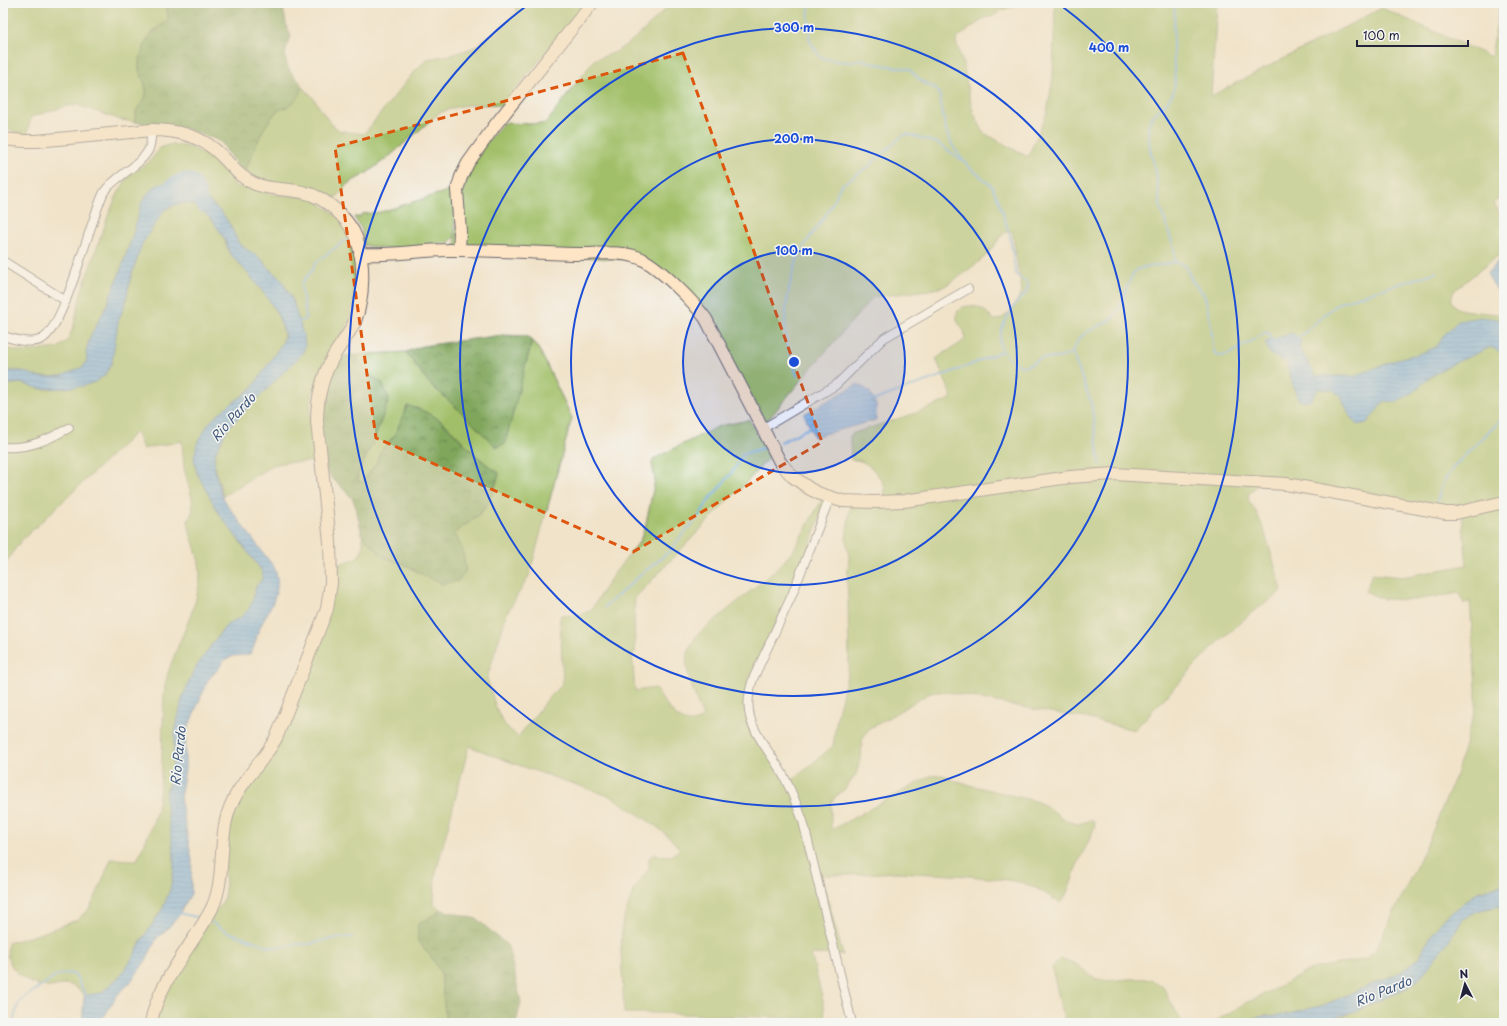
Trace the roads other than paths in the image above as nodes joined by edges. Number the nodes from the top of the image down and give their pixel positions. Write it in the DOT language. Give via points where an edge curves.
graph roads {
  1 [pos="592,3"];
  2 [pos="152,130"];
  3 [pos="3,139"];
  4 [pos="460,250"];
  5 [pos="360,254"];
  6 [pos="3,261"];
  7 [pos="968,289"];
  8 [pos="66,301"];
  9 [pos="3,336"];
  10 [pos="70,428"];
  11 [pos="762,429"];
  12 [pos="3,447"];
  13 [pos="830,497"];
  14 [pos="1504,502"];
  15 [pos="151,1023"];
  16 [pos="852,1023"];
  1 -- 4 [label="main road" via="468,163 457,190"];
  2 -- 3 [label="main road" via="37,141"];
  2 -- 5 [label="main road" via="185,134 203,141 216,150 236,172 253,183 272,189 305,192 325,201 352,230"];
  2 -- 8 [label="street" via="145,155 112,182 104,192"];
  4 -- 5 [label="main road"];
  4 -- 11 [label="main road" via="619,253 635,256 648,263 669,279 706,319"];
  5 -- 15 [label="main road" via="361,294 358,311 327,368 317,409 332,556 327,609 277,736 233,800 225,826 222,870 216,898 159,996"];
  6 -- 8 [label="street"];
  7 -- 11 [label="street" via="884,338 836,385"];
  8 -- 9 [label="street" via="51,330 42,339 20,340"];
  10 -- 12 [label="street" via="30,446"];
  11 -- 13 [label="main road" via="780,462 792,476 810,489"];
  13 -- 14 [label="main road" via="842,501 904,501 1070,477 1114,474 1286,484 1446,513"];
  13 -- 16 [label="street" via="792,595 753,679 748,704 756,734 782,773 803,821"];
}
